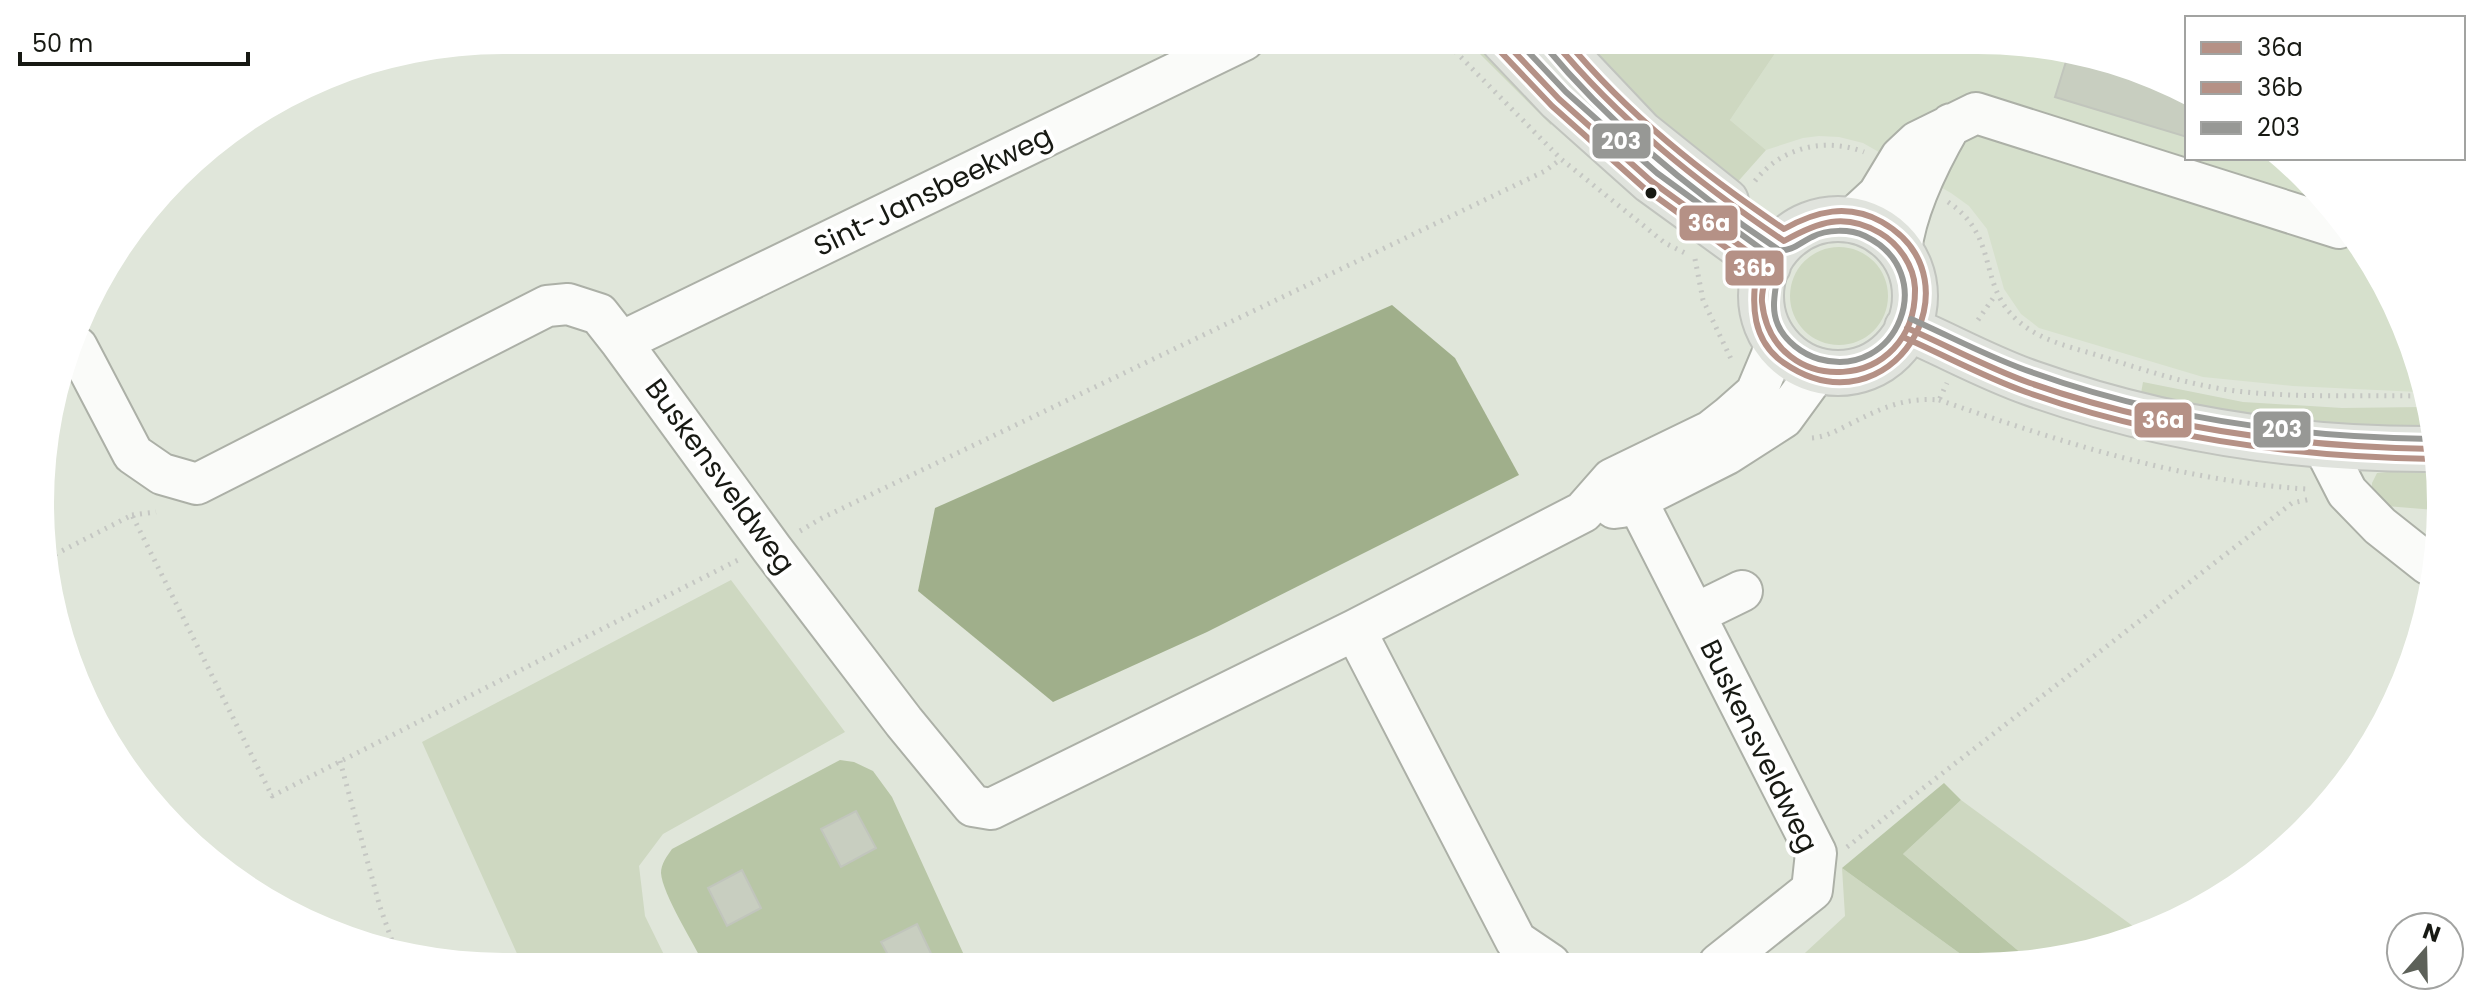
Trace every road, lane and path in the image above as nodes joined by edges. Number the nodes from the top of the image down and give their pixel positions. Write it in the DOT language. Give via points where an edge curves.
graph roads {
  1 [pos="1215,54"];
  2 [pos="1516,54"];
  3 [pos="1566,54"];
  4 [pos="1951,124"];
  5 [pos="1561,159"];
  6 [pos="1851,220"];
  7 [pos="2330,225"];
  8 [pos="1901,251"];
  9 [pos="1776,253"];
  10 [pos="1984,308"];
  11 [pos="1907,328"];
  12 [pos="621,342"];
  13 [pos="1777,343"];
  14 [pos="80,353"];
  15 [pos="1818,370"];
  16 [pos="2414,396"];
  17 [pos="1939,400"];
  18 [pos="2324,447"];
  19 [pos="2423,449"];
  20 [pos="1630,487"];
  21 [pos="2347,492"];
  22 [pos="165,514"];
  23 [pos="132,515"];
  24 [pos="772,549"];
  25 [pos="57,553"];
  26 [pos="2423,560"];
  27 [pos="1742,591"];
  28 [pos="1695,614"];
  29 [pos="1355,630"];
  30 [pos="340,761"];
  31 [pos="1814,873"];
  32 [pos="391,939"];
  33 [pos="1534,953"];
  34 [pos="1733,953"];
  1 -- 12 [label="street, Sint-Jansbeekweg"];
  2 -- 9 [label="main road" via="1651,181"];
  3 -- 9 [label="main road" via="1641,133 1735,208"];
  4 -- 6 [label="street" via="1901,157 1878,195"];
  4 -- 7 [label="street" via="1976,113"];
  4 -- 8 [label="street" via="1906,217"];
  5 -- 24 [label="path" via="822,518"];
  6 -- 8 [label="main road" via="1879,231"];
  6 -- 9 [label="main road" via="1806,226"];
  8 -- 11 [label="main road" via="1915,300"];
  9 -- 13 [label="main road" via="1760,297"];
  10 -- 16 [label="path" via="1996,294 2012,316 2041,337 2236,391"];
  11 -- 15 [label="main road" via="1896,347 1868,367 1852,372"];
  11 -- 18 [label="main road" via="2028,382 2093,403 2202,430"];
  12 -- 14 [label="street, Buskensveldweg" via="599,314 568,304 547,306 197,484 162,474 133,454"];
  12 -- 24 [label="street, Buskensveldweg"];
  13 -- 15 [label="main road" via="1802,366"];
  13 -- 20 [label="street, Buskensveldweg" via="1756,393"];
  15 -- 20 [label="street, Buskensveldweg" via="1783,418 1727,454"];
  17 -- 21 [label="path" via="2112,457 2210,478"];
  18 -- 19 [label="main road"];
  18 -- 21 [label="street"];
  20 -- 28 [label="street, Buskensveldweg"];
  20 -- 29 [label="street, Buskensveldweg" via="1612,479 1583,512"];
  21 -- 26 [label="street"];
  21 -- 31 [label="path" via="2292,503"];
  22 -- 23 [label="path"];
  23 -- 25 [label="path"];
  23 -- 30 [label="path" via="272,796"];
  24 -- 29 [label="street, Buskensveldweg" via="973,806 991,809"];
  24 -- 30 [label="path" via="747,569 737,559"];
  27 -- 28 [label="street"];
  28 -- 31 [label="street, Buskensveldweg" via="1816,853"];
  29 -- 33 [label="street" via="1516,941"];
  30 -- 32 [label="path"];
  31 -- 34 [label="street, Buskensveldweg" via="1812,890"];
}
